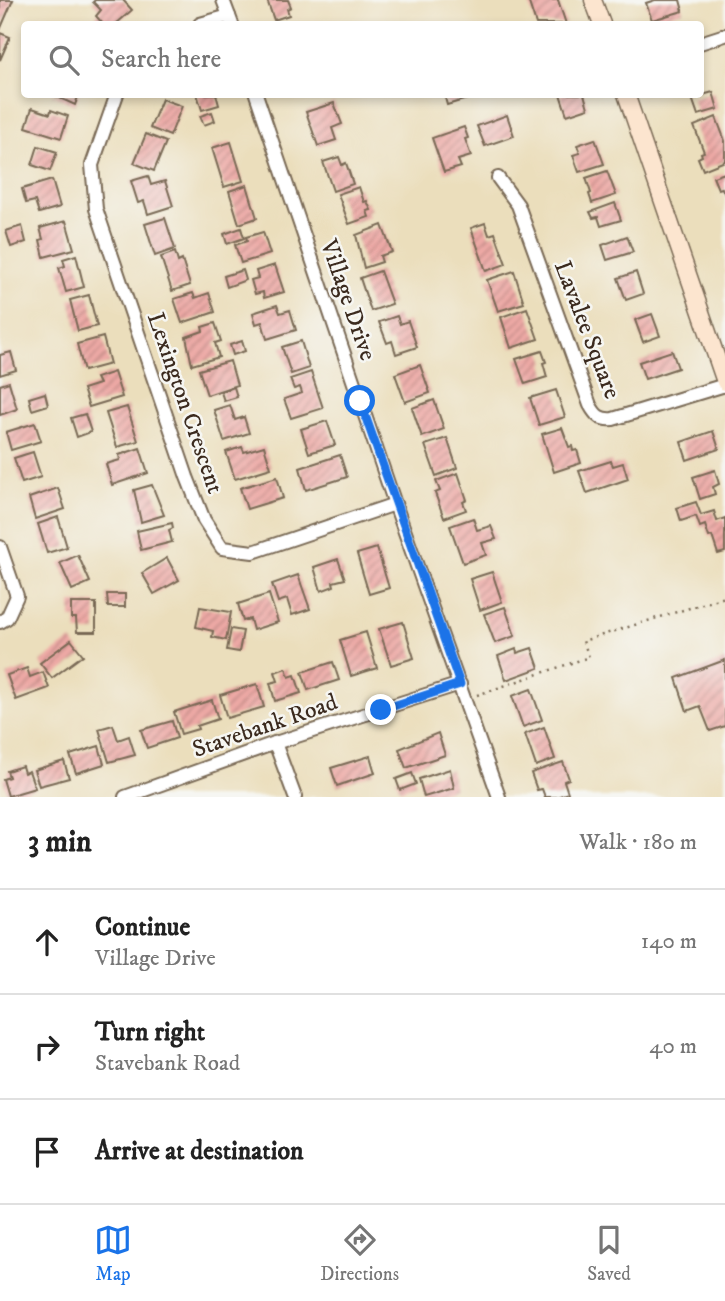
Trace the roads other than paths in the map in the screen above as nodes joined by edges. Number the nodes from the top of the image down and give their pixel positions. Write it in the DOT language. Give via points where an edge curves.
graph roads {
  1 [pos="223,0"];
  2 [pos="593,0"];
  3 [pos="230,20"];
  4 [pos="601,21"];
  5 [pos="725,35"];
  6 [pos="704,43"];
  7 [pos="116,98"];
  8 [pos="257,98"];
  9 [pos="627,98"];
  10 [pos="498,178"];
  11 [pos="725,383"];
  12 [pos="395,503"];
  13 [pos="0,547"];
  14 [pos="0,622"];
  15 [pos="460,684"];
  16 [pos="275,743"];
  17 [pos="125,797"];
  18 [pos="295,797"];
  19 [pos="499,797"];
  1 -- 3 [label="street"];
  2 -- 4 [label="main road"];
  5 -- 6 [label="street"];
  7 -- 12 [label="street, Lexington Crescent" via="92,165 96,209 187,477 204,520 222,548 253,552"];
  8 -- 12 [label="street, Village Drive"];
  9 -- 11 [label="main road"];
  10 -- 11 [label="street, Lavalee Square" via="518,205 596,416 613,419"];
  12 -- 15 [label="street, Village Drive"];
  13 -- 14 [label="street" via="17,596 7,618"];
  15 -- 16 [label="street, Stavebank Road"];
  15 -- 19 [label="street, Village Drive"];
  16 -- 17 [label="street, Stavebank Road"];
  16 -- 18 [label="street"];
}
